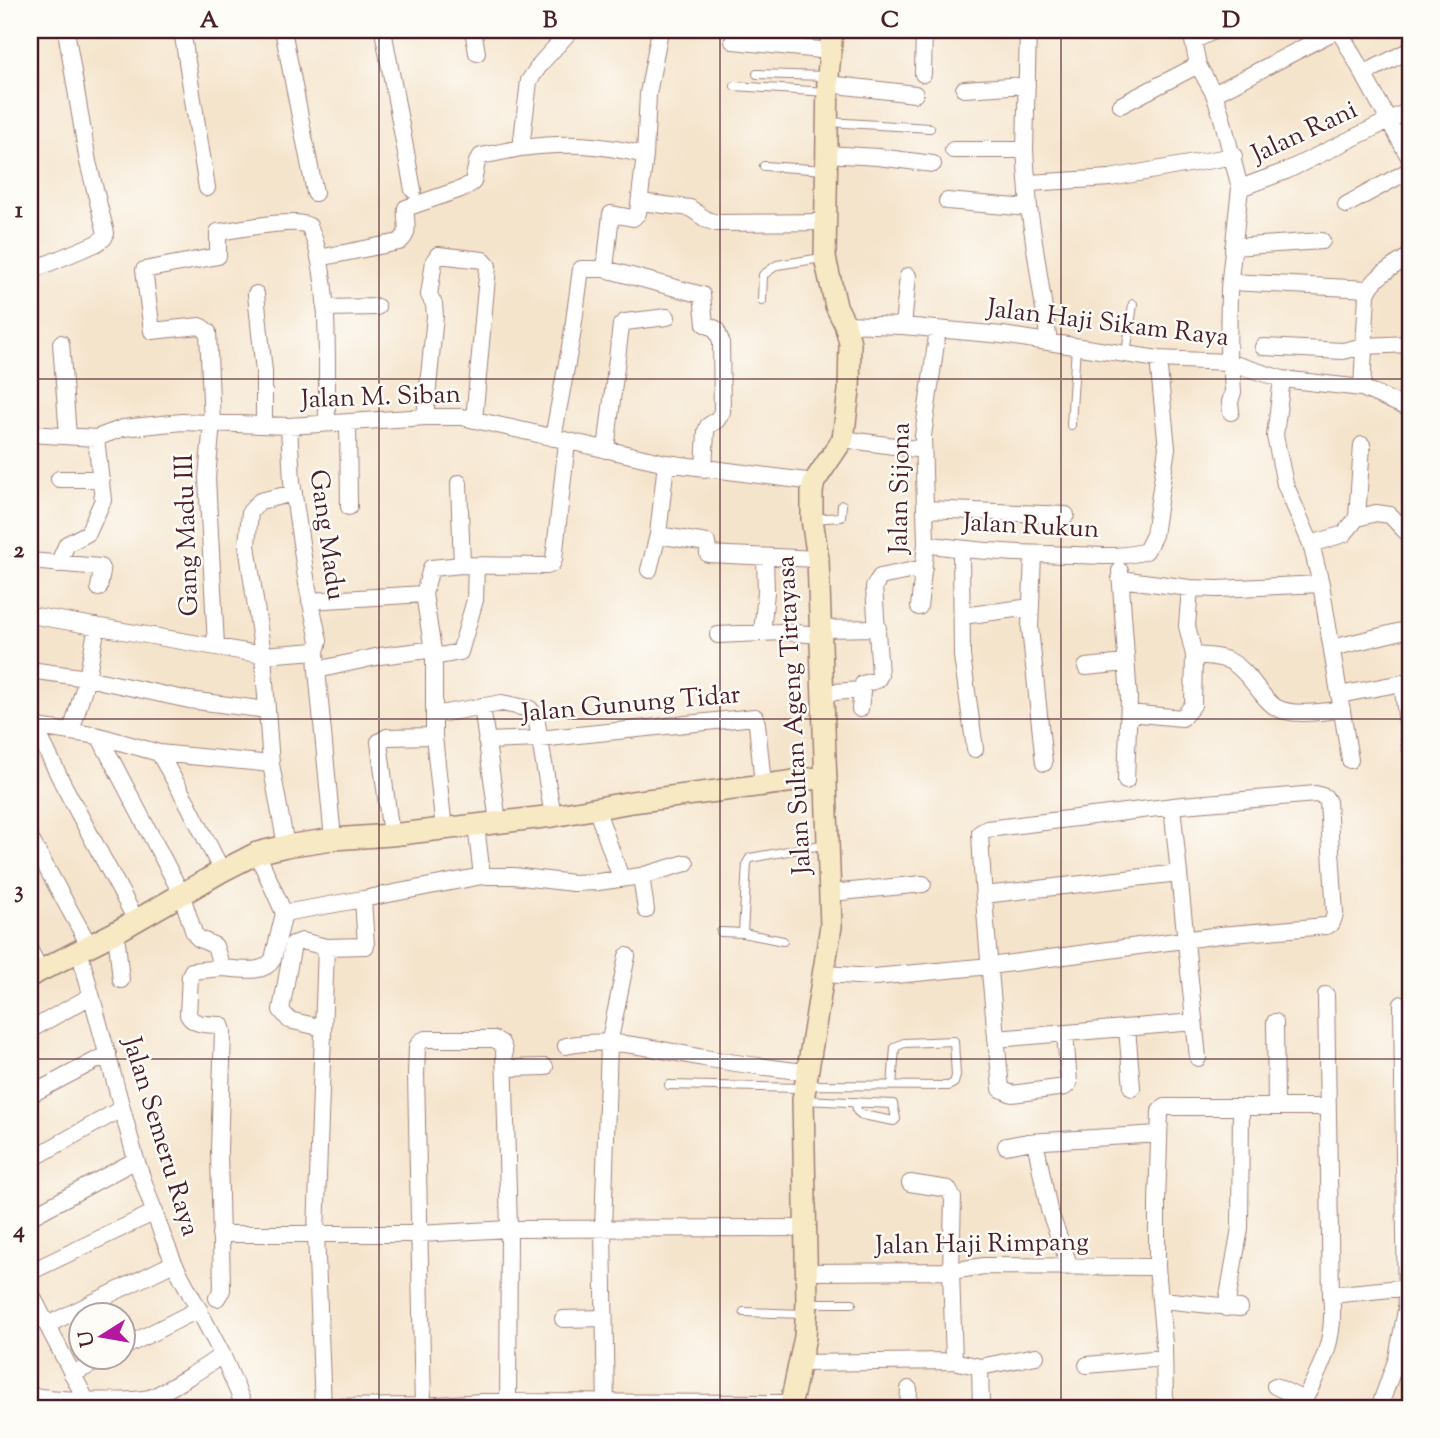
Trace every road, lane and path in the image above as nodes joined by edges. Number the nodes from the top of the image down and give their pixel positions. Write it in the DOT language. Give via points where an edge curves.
graph roads {
  1 [pos="66,30"];
  2 [pos="181,30"];
  3 [pos="284,30"];
  4 [pos="383,30"];
  5 [pos="473,30"];
  6 [pos="571,30"];
  7 [pos="660,30"];
  8 [pos="832,30"];
  9 [pos="923,30"];
  10 [pos="1028,30"];
  11 [pos="1216,30"];
  12 [pos="1338,30"];
  13 [pos="1194,35"];
  14 [pos="733,41"];
  15 [pos="1410,50"];
  16 [pos="830,51"];
  17 [pos="477,53"];
  18 [pos="1198,65"];
  19 [pos="757,74"];
  20 [pos="923,74"];
  21 [pos="1363,74"];
  22 [pos="828,84"];
  23 [pos="1027,85"];
  24 [pos="735,86"];
  25 [pos="964,89"];
  26 [pos="915,94"];
  27 [pos="1214,94"];
  28 [pos="1121,105"];
  29 [pos="1410,110"];
  30 [pos="1390,120"];
  31 [pos="832,122"];
  32 [pos="930,128"];
  33 [pos="521,148"];
  34 [pos="953,150"];
  35 [pos="1025,150"];
  36 [pos="645,155"];
  37 [pos="1234,156"];
  38 [pos="1410,159"];
  39 [pos="826,162"];
  40 [pos="933,164"];
  41 [pos="764,166"];
  42 [pos="1410,170"];
  43 [pos="1029,183"];
  44 [pos="207,188"];
  45 [pos="1240,188"];
  46 [pos="413,190"];
  47 [pos="315,193"];
  48 [pos="947,201"];
  49 [pos="640,202"];
  50 [pos="1346,205"];
  51 [pos="1029,208"];
  52 [pos="826,222"];
  53 [pos="1322,241"];
  54 [pos="1233,247"];
  55 [pos="1410,256"];
  56 [pos="319,258"];
  57 [pos="825,258"];
  58 [pos="605,268"];
  59 [pos="30,271"];
  60 [pos="908,276"];
  61 [pos="1230,282"];
  62 [pos="1369,289"];
  63 [pos="256,293"];
  64 [pos="762,301"];
  65 [pos="1133,304"];
  66 [pos="325,307"];
  67 [pos="377,307"];
  68 [pos="667,317"];
  69 [pos="845,324"];
  70 [pos="903,326"];
  71 [pos="938,329"];
  72 [pos="1049,342"];
  73 [pos="61,343"];
  74 [pos="1410,344"];
  75 [pos="1076,346"];
  76 [pos="1364,346"];
  77 [pos="1263,347"];
  78 [pos="1126,354"];
  79 [pos="1158,359"];
  80 [pos="1228,362"];
  81 [pos="1282,379"];
  82 [pos="1362,388"];
  83 [pos="1410,409"];
  84 [pos="1231,412"];
  85 [pos="425,417"];
  86 [pos="474,420"];
  87 [pos="348,422"];
  88 [pos="212,423"];
  89 [pos="327,423"];
  90 [pos="264,425"];
  91 [pos="1071,425"];
  92 [pos="289,426"];
  93 [pos="30,435"];
  94 [pos="68,436"];
  95 [pos="96,438"];
  96 [pos="844,439"];
  97 [pos="560,440"];
  98 [pos="1362,445"];
  99 [pos="606,450"];
  100 [pos="923,450"];
  101 [pos="666,463"];
  102 [pos="704,469"];
  103 [pos="59,479"];
  104 [pos="101,479"];
  105 [pos="814,482"];
  106 [pos="459,484"];
  107 [pos="293,493"];
  108 [pos="842,505"];
  109 [pos="349,507"];
  110 [pos="926,509"];
  111 [pos="1066,515"];
  112 [pos="1357,518"];
  113 [pos="812,519"];
  114 [pos="658,535"];
  115 [pos="1410,536"];
  116 [pos="926,544"];
  117 [pos="1311,544"];
  118 [pos="961,550"];
  119 [pos="1033,554"];
  120 [pos="1128,555"];
  121 [pos="765,558"];
  122 [pos="818,559"];
  123 [pos="30,561"];
  124 [pos="58,564"];
  125 [pos="469,566"];
  126 [pos="924,568"];
  127 [pos="649,570"];
  128 [pos="1120,579"];
  129 [pos="1321,584"];
  130 [pos="99,588"];
  131 [pos="1189,588"];
  132 [pos="424,594"];
  133 [pos="310,601"];
  134 [pos="919,607"];
  135 [pos="1031,607"];
  136 [pos="30,615"];
  137 [pos="962,616"];
  138 [pos="97,626"];
  139 [pos="878,628"];
  140 [pos="1410,629"];
  141 [pos="821,632"];
  142 [pos="762,633"];
  143 [pos="718,635"];
  144 [pos="216,645"];
  145 [pos="1332,648"];
  146 [pos="316,651"];
  147 [pos="433,654"];
  148 [pos="1194,654"];
  149 [pos="263,655"];
  150 [pos="1126,663"];
  151 [pos="1086,667"];
  152 [pos="30,670"];
  153 [pos="317,670"];
  154 [pos="87,678"];
  155 [pos="1406,682"];
  156 [pos="861,691"];
  157 [pos="821,693"];
  158 [pos="1341,703"];
  159 [pos="482,706"];
  160 [pos="860,709"];
  161 [pos="267,710"];
  162 [pos="1129,713"];
  163 [pos="434,715"];
  164 [pos="32,727"];
  165 [pos="71,732"];
  166 [pos="99,736"];
  167 [pos="434,736"];
  168 [pos="539,739"];
  169 [pos="486,741"];
  170 [pos="1410,748"];
  171 [pos="975,749"];
  172 [pos="159,753"];
  173 [pos="1350,760"];
  174 [pos="1044,763"];
  175 [pos="271,764"];
  176 [pos="826,777"];
  177 [pos="1126,781"];
  178 [pos="763,784"];
  179 [pos="1172,806"];
  180 [pos="596,808"];
  181 [pos="553,816"];
  182 [pos="498,822"];
  183 [pos="476,825"];
  184 [pos="444,829"];
  185 [pos="391,835"];
  186 [pos="333,837"];
  187 [pos="30,838"];
  188 [pos="829,844"];
  189 [pos="286,846"];
  190 [pos="257,853"];
  191 [pos="686,863"];
  192 [pos="222,871"];
  193 [pos="1179,873"];
  194 [pos="482,876"];
  195 [pos="641,876"];
  196 [pos="621,878"];
  197 [pos="923,884"];
  198 [pos="181,893"];
  199 [pos="831,893"];
  200 [pos="984,895"];
  201 [pos="363,899"];
  202 [pos="646,910"];
  203 [pos="284,913"];
  204 [pos="136,919"];
  205 [pos="116,932"];
  206 [pos="721,932"];
  207 [pos="743,933"];
  208 [pos="1185,940"];
  209 [pos="783,941"];
  210 [pos="326,947"];
  211 [pos="84,948"];
  212 [pos="30,951"];
  213 [pos="627,956"];
  214 [pos="990,965"];
  215 [pos="222,968"];
  216 [pos="35,973"];
  217 [pos="824,974"];
  218 [pos="121,980"];
  219 [pos="1326,995"];
  220 [pos="91,996"];
  221 [pos="1402,1004"];
  222 [pos="1194,1022"];
  223 [pos="1275,1022"];
  224 [pos="323,1028"];
  225 [pos="1127,1028"];
  226 [pos="30,1030"];
  227 [pos="1065,1033"];
  228 [pos="996,1039"];
  229 [pos="609,1044"];
  230 [pos="566,1046"];
  231 [pos="108,1055"];
  232 [pos="1198,1058"];
  233 [pos="545,1067"];
  234 [pos="506,1068"];
  235 [pos="669,1085"];
  236 [pos="804,1086"];
  237 [pos="892,1086"];
  238 [pos="1132,1088"];
  239 [pos="30,1095"];
  240 [pos="856,1102"];
  241 [pos="1276,1106"];
  242 [pos="1328,1107"];
  243 [pos="1241,1108"];
  244 [pos="121,1109"];
  245 [pos="1159,1134"];
  246 [pos="1035,1141"];
  247 [pos="1006,1146"];
  248 [pos="30,1160"];
  249 [pos="136,1160"];
  250 [pos="910,1183"];
  251 [pos="155,1212"];
  252 [pos="30,1217"];
  253 [pos="806,1228"];
  254 [pos="509,1229"];
  255 [pos="603,1230"];
  256 [pos="316,1233"];
  257 [pos="220,1234"];
  258 [pos="419,1234"];
  259 [pos="174,1263"];
  260 [pos="1070,1267"];
  261 [pos="1157,1267"];
  262 [pos="951,1271"];
  263 [pos="30,1272"];
  264 [pos="807,1272"];
  265 [pos="1409,1287"];
  266 [pos="30,1292"];
  267 [pos="1331,1295"];
  268 [pos="216,1298"];
  269 [pos="1162,1300"];
  270 [pos="852,1303"];
  271 [pos="199,1309"];
  272 [pos="807,1309"];
  273 [pos="744,1312"];
  274 [pos="604,1318"];
  275 [pos="564,1319"];
  276 [pos="47,1325"];
  277 [pos="136,1341"];
  278 [pos="222,1354"];
  279 [pos="1036,1356"];
  280 [pos="1164,1358"];
  281 [pos="954,1361"];
  282 [pos="799,1363"];
  283 [pos="1087,1365"];
  284 [pos="980,1367"];
  285 [pos="76,1372"];
  286 [pos="72,1374"];
  287 [pos="1275,1386"];
  288 [pos="909,1389"];
  289 [pos="85,1398"];
  290 [pos="34,1400"];
  291 [pos="156,1403"];
  292 [pos="1302,1404"];
  293 [pos="508,1405"];
  294 [pos="606,1406"];
  295 [pos="790,1406"];
  296 [pos="423,1407"];
  297 [pos="245,1408"];
  298 [pos="323,1408"];
  299 [pos="908,1408"];
  300 [pos="981,1408"];
  301 [pos="1165,1408"];
  302 [pos="1379,1408"];
  1 -- 59 [label="street" via="105,236"];
  2 -- 44 [label="street"];
  3 -- 47 [label="street"];
  4 -- 46 [label="street"];
  5 -- 17 [label="street"];
  6 -- 33 [label="street" via="529,81"];
  7 -- 36 [label="street" via="648,94"];
  8 -- 16 [label="main road"];
  9 -- 20 [label="street"];
  10 -- 23 [label="street"];
  11 -- 13 [label="street"];
  12 -- 21 [label="street"];
  12 -- 27 [label="street"];
  13 -- 18 [label="street"];
  14 -- 16 [label="street"];
  15 -- 21 [label="street"];
  16 -- 22 [label="main road"];
  18 -- 27 [label="street"];
  18 -- 28 [label="street"];
  19 -- 22 [label="lane"];
  21 -- 30 [label="street"];
  22 -- 24 [label="lane" via="771,90"];
  22 -- 26 [label="street"];
  22 -- 31 [label="main road"];
  23 -- 25 [label="street"];
  23 -- 35 [label="street"];
  27 -- 37 [label="street"];
  29 -- 30 [label="street, Jalan Rani"];
  30 -- 38 [label="street"];
  30 -- 45 [label="street, Jalan Rani" via="1286,171"];
  31 -- 32 [label="lane"];
  31 -- 39 [label="main road"];
  33 -- 36 [label="street" via="585,144"];
  33 -- 56 [label="street" via="481,156 473,182 405,208 406,235 399,242"];
  34 -- 35 [label="street"];
  35 -- 43 [label="street"];
  36 -- 49 [label="street"];
  37 -- 43 [label="street" via="1110,178"];
  37 -- 45 [label="street"];
  39 -- 40 [label="street" via="878,157"];
  39 -- 41 [label="lane"];
  39 -- 52 [label="main road"];
  42 -- 50 [label="street"];
  43 -- 51 [label="street"];
  45 -- 54 [label="street"];
  48 -- 51 [label="street"];
  49 -- 52 [label="street" via="690,208 717,223"];
  49 -- 58 [label="street" via="636,217 611,215"];
  51 -- 72 [label="street"];
  52 -- 57 [label="main road"];
  53 -- 54 [label="street"];
  54 -- 61 [label="street"];
  55 -- 62 [label="street"];
  56 -- 66 [label="street"];
  56 -- 88 [label="street, Gang Madu III" via="312,231 304,222 218,232 218,256 144,270 152,331 200,326 208,332"];
  57 -- 64 [label="lane" via="777,265 763,275"];
  57 -- 69 [label="main road"];
  58 -- 97 [label="street" via="581,269"];
  58 -- 102 [label="street" via="699,293 703,298 705,324 716,328 721,341 722,400 718,420 706,431"];
  60 -- 70 [label="street"];
  61 -- 62 [label="street"];
  61 -- 80 [label="street"];
  62 -- 76 [label="street"];
  63 -- 90 [label="street"];
  65 -- 78 [label="lane"];
  66 -- 67 [label="street"];
  66 -- 89 [label="street"];
  68 -- 99 [label="street" via="621,325"];
  69 -- 70 [label="street, Jalan Haji Sikam Raya"];
  69 -- 96 [label="main road" via="850,343"];
  70 -- 71 [label="street, Jalan Haji Sikam Raya"];
  71 -- 72 [label="street, Jalan Haji Sikam Raya"];
  71 -- 100 [label="street, Jalan Sijona"];
  72 -- 75 [label="street, Jalan Haji Sikam Raya"];
  73 -- 94 [label="street"];
  74 -- 76 [label="street"];
  75 -- 78 [label="street, Jalan Haji Sikam Raya"];
  75 -- 91 [label="lane"];
  76 -- 77 [label="street" via="1343,351"];
  76 -- 82 [label="street"];
  78 -- 79 [label="street, Jalan Haji Sikam Raya"];
  79 -- 80 [label="street, Jalan Haji Sikam Raya"];
  79 -- 120 [label="street" via="1167,448 1154,535 1146,551"];
  80 -- 81 [label="street, Jalan Haji Sikam Raya"];
  80 -- 84 [label="street"];
  81 -- 82 [label="street, Jalan Haji Sikam Raya"];
  81 -- 117 [label="street" via="1275,436 1286,484"];
  82 -- 83 [label="street, Jalan Haji Sikam Raya"];
  85 -- 86 [label="street, Jalan M. Siban"];
  85 -- 86 [label="street" via="435,316 429,295 438,255 483,260 488,265"];
  85 -- 87 [label="street, Jalan M. Siban"];
  86 -- 97 [label="street, Jalan M. Siban"];
  87 -- 89 [label="street, Jalan M. Siban"];
  87 -- 109 [label="street"];
  88 -- 90 [label="street, Jalan M. Siban"];
  88 -- 95 [label="street, Jalan M. Siban" via="123,428"];
  88 -- 144 [label="street, Gang Madu III" via="207,478"];
  89 -- 92 [label="street, Jalan M. Siban"];
  90 -- 92 [label="street, Jalan M. Siban"];
  92 -- 107 [label="street, Gang Madu"];
  93 -- 94 [label="street, Jalan M. Siban"];
  94 -- 95 [label="street, Jalan M. Siban"];
  95 -- 104 [label="street"];
  96 -- 100 [label="street"];
  96 -- 105 [label="main road"];
  97 -- 99 [label="street, Jalan M. Siban"];
  97 -- 125 [label="street" via="552,564"];
  98 -- 112 [label="street"];
  99 -- 101 [label="street, Jalan M. Siban"];
  100 -- 110 [label="street, Jalan Sijona"];
  101 -- 102 [label="street, Jalan M. Siban"];
  101 -- 114 [label="street"];
  102 -- 105 [label="street, Jalan M. Siban"];
  103 -- 104 [label="street"];
  104 -- 124 [label="street" via="103,500 91,529 66,544"];
  105 -- 113 [label="main road, Jalan Sultan Ageng Tirtayasa"];
  106 -- 125 [label="street"];
  107 -- 133 [label="street, Gang Madu"];
  107 -- 149 [label="street" via="260,501 250,512 247,545"];
  108 -- 113 [label="lane" via="841,517"];
  110 -- 111 [label="street"];
  110 -- 116 [label="street, Jalan Sijona"];
  112 -- 115 [label="street" via="1390,515"];
  112 -- 117 [label="street" via="1344,534"];
  113 -- 122 [label="main road, Jalan Sultan Ageng Tirtayasa"];
  114 -- 121 [label="street" via="707,543 708,554"];
  114 -- 127 [label="street"];
  116 -- 118 [label="street, Jalan Rukun"];
  116 -- 126 [label="street, Jalan Sijona"];
  117 -- 129 [label="street"];
  118 -- 119 [label="street, Jalan Rukun"];
  118 -- 137 [label="street"];
  119 -- 120 [label="street, Jalan Rukun"];
  119 -- 135 [label="street"];
  120 -- 128 [label="street"];
  121 -- 122 [label="street"];
  121 -- 142 [label="street"];
  122 -- 141 [label="main road, Jalan Sultan Ageng Tirtayasa"];
  123 -- 124 [label="street"];
  124 -- 130 [label="street" via="100,567"];
  125 -- 132 [label="street" via="431,568"];
  125 -- 147 [label="street" via="475,600 460,652"];
  126 -- 134 [label="street, Jalan Sijona"];
  126 -- 139 [label="street" via="876,581"];
  128 -- 131 [label="street"];
  128 -- 150 [label="street"];
  129 -- 131 [label="street"];
  129 -- 145 [label="street"];
  131 -- 148 [label="street" via="1187,626"];
  132 -- 133 [label="street"];
  132 -- 147 [label="street"];
  133 -- 146 [label="street, Gang Madu" via="319,641"];
  135 -- 137 [label="street"];
  135 -- 174 [label="street"];
  136 -- 138 [label="street"];
  137 -- 171 [label="street" via="962,656"];
  138 -- 144 [label="street"];
  138 -- 154 [label="street"];
  139 -- 141 [label="street"];
  139 -- 156 [label="street" via="880,674 877,680 863,684"];
  140 -- 145 [label="street"];
  141 -- 142 [label="street"];
  141 -- 157 [label="main road, Jalan Sultan Ageng Tirtayasa"];
  142 -- 143 [label="street"];
  144 -- 149 [label="street"];
  145 -- 158 [label="street"];
  146 -- 149 [label="street"];
  146 -- 153 [label="street, Gang Madu"];
  147 -- 153 [label="street" via="428,650 380,656"];
  147 -- 163 [label="street"];
  148 -- 158 [label="street" via="1224,656 1279,709 1296,713"];
  148 -- 162 [label="street" via="1193,705 1182,718"];
  149 -- 161 [label="street"];
  150 -- 151 [label="street"];
  150 -- 162 [label="street"];
  152 -- 154 [label="street"];
  153 -- 186 [label="street, Gang Madu"];
  154 -- 161 [label="street" via="189,700"];
  154 -- 165 [label="street"];
  155 -- 158 [label="street"];
  155 -- 170 [label="street"];
  156 -- 157 [label="street"];
  156 -- 160 [label="street"];
  157 -- 176 [label="main road, Jalan Sultan Ageng Tirtayasa"];
  158 -- 173 [label="street"];
  159 -- 163 [label="street"];
  159 -- 168 [label="street" via="502,702 530,709"];
  159 -- 169 [label="street"];
  161 -- 175 [label="street"];
  162 -- 177 [label="street"];
  163 -- 167 [label="street"];
  164 -- 165 [label="street"];
  164 -- 204 [label="street"];
  165 -- 166 [label="street"];
  166 -- 172 [label="street"];
  166 -- 198 [label="street"];
  167 -- 184 [label="street"];
  167 -- 185 [label="street" via="379,741"];
  168 -- 169 [label="street, Jalan Gunung Tidar"];
  168 -- 178 [label="street, Jalan Gunung Tidar" via="754,717"];
  168 -- 181 [label="street"];
  169 -- 182 [label="street"];
  172 -- 175 [label="street"];
  172 -- 192 [label="street"];
  175 -- 189 [label="street"];
  176 -- 178 [label="main road"];
  176 -- 188 [label="main road, Jalan Sultan Ageng Tirtayasa"];
  178 -- 180 [label="main road"];
  179 -- 193 [label="street"];
  179 -- 200 [label="street" via="987,829 980,833"];
  179 -- 208 [label="street" via="1316,794 1328,802 1332,923"];
  180 -- 181 [label="main road"];
  180 -- 196 [label="street"];
  181 -- 182 [label="main road"];
  182 -- 183 [label="main road"];
  183 -- 184 [label="main road"];
  183 -- 194 [label="street"];
  184 -- 185 [label="main road"];
  185 -- 186 [label="main road"];
  186 -- 189 [label="main road"];
  187 -- 211 [label="street, Jalan Semeru Raya"];
  188 -- 199 [label="main road, Jalan Sultan Ageng Tirtayasa"];
  188 -- 207 [label="lane" via="750,858"];
  189 -- 190 [label="main road"];
  190 -- 192 [label="main road"];
  190 -- 203 [label="street"];
  191 -- 195 [label="street"];
  192 -- 198 [label="main road"];
  193 -- 200 [label="street"];
  193 -- 208 [label="street"];
  194 -- 196 [label="street" via="573,883"];
  194 -- 201 [label="street"];
  195 -- 196 [label="street"];
  195 -- 202 [label="street"];
  197 -- 199 [label="street"];
  198 -- 204 [label="main road"];
  198 -- 215 [label="street" via="194,933 215,946"];
  199 -- 217 [label="main road, Jalan Sultan Ageng Tirtayasa"];
  200 -- 214 [label="street"];
  201 -- 203 [label="street"];
  201 -- 210 [label="street" via="366,946"];
  203 -- 215 [label="street" via="269,966 263,970"];
  204 -- 205 [label="main road"];
  205 -- 211 [label="main road"];
  205 -- 218 [label="street"];
  206 -- 207 [label="lane"];
  207 -- 209 [label="lane"];
  208 -- 214 [label="street"];
  208 -- 222 [label="street"];
  210 -- 224 [label="street"];
  210 -- 224 [label="street" via="302,941 293,944 281,1010 289,1020"];
  211 -- 216 [label="main road"];
  211 -- 220 [label="street, Jalan Semeru Raya"];
  212 -- 216 [label="street"];
  213 -- 229 [label="street"];
  214 -- 217 [label="street" via="874,977"];
  214 -- 228 [label="street"];
  215 -- 257 [label="street" via="192,971 188,1015 197,1023 221,1025 223,1031"];
  217 -- 236 [label="main road, Jalan Sultan Ageng Tirtayasa"];
  219 -- 242 [label="street"];
  220 -- 226 [label="street"];
  220 -- 231 [label="street, Jalan Semeru Raya"];
  221 -- 265 [label="street"];
  222 -- 225 [label="street"];
  222 -- 232 [label="street"];
  223 -- 241 [label="street"];
  224 -- 256 [label="street"];
  225 -- 227 [label="street"];
  225 -- 238 [label="street"];
  227 -- 228 [label="street"];
  227 -- 228 [label="street" via="1069,1083 1058,1089 1012,1094 1001,1089"];
  229 -- 230 [label="street" via="587,1041"];
  229 -- 236 [label="street" via="737,1064"];
  229 -- 255 [label="street"];
  231 -- 239 [label="street"];
  231 -- 244 [label="street, Jalan Semeru Raya"];
  233 -- 234 [label="street"];
  234 -- 254 [label="street"];
  234 -- 258 [label="street" via="504,1050 494,1039 426,1039 417,1047"];
  235 -- 236 [label="lane"];
  236 -- 237 [label="lane"];
  236 -- 240 [label="lane"];
  236 -- 253 [label="main road, Jalan Sultan Ageng Tirtayasa"];
  237 -- 237 [label="lane" via="895,1047 954,1041 954,1083"];
  240 -- 240 [label="lane" via="893,1104 896,1119 862,1115"];
  241 -- 242 [label="street"];
  241 -- 243 [label="street"];
  242 -- 267 [label="street"];
  243 -- 245 [label="street" via="1165,1107 1160,1111"];
  243 -- 269 [label="street" via="1240,1228 1233,1308"];
  244 -- 248 [label="street"];
  244 -- 249 [label="street, Jalan Semeru Raya"];
  245 -- 246 [label="street"];
  245 -- 261 [label="street"];
  246 -- 247 [label="street"];
  246 -- 260 [label="street" via="1049,1210"];
  249 -- 251 [label="street, Jalan Semeru Raya"];
  249 -- 252 [label="street"];
  250 -- 262 [label="street" via="948,1189 953,1198"];
  251 -- 259 [label="street, Jalan Semeru Raya"];
  251 -- 263 [label="street"];
  253 -- 255 [label="street"];
  253 -- 264 [label="main road, Jalan Sultan Ageng Tirtayasa"];
  254 -- 255 [label="street"];
  254 -- 258 [label="street"];
  254 -- 293 [label="street"];
  255 -- 274 [label="street"];
  256 -- 257 [label="street"];
  256 -- 258 [label="street"];
  256 -- 298 [label="street"];
  257 -- 268 [label="street" via="222,1290"];
  258 -- 296 [label="street"];
  259 -- 271 [label="street, Jalan Semeru Raya"];
  259 -- 276 [label="street"];
  260 -- 261 [label="street, Jalan Haji Rimpang"];
  260 -- 262 [label="street, Jalan Haji Rimpang" via="984,1266"];
  261 -- 269 [label="street"];
  262 -- 264 [label="street, Jalan Haji Rimpang"];
  262 -- 281 [label="street"];
  264 -- 272 [label="main road, Jalan Sultan Ageng Tirtayasa"];
  265 -- 267 [label="street"];
  265 -- 302 [label="street" via="1397,1358"];
  266 -- 276 [label="street"];
  267 -- 292 [label="street" via="1331,1337"];
  269 -- 280 [label="street"];
  270 -- 272 [label="lane"];
  271 -- 277 [label="street"];
  271 -- 278 [label="street, Jalan Semeru Raya"];
  272 -- 273 [label="lane"];
  272 -- 282 [label="main road, Jalan Sultan Ageng Tirtayasa"];
  274 -- 275 [label="street"];
  274 -- 294 [label="street"];
  276 -- 286 [label="street"];
  278 -- 291 [label="street"];
  278 -- 297 [label="street, Jalan Semeru Raya"];
  279 -- 284 [label="street"];
  280 -- 283 [label="street"];
  280 -- 301 [label="street"];
  281 -- 282 [label="street"];
  281 -- 284 [label="street"];
  282 -- 295 [label="main road, Jalan Sultan Ageng Tirtayasa"];
  284 -- 300 [label="street"];
  285 -- 286 [label="street"];
  286 -- 289 [label="street"];
  287 -- 292 [label="street"];
  288 -- 299 [label="street"];
  289 -- 290 [label="street"];
  289 -- 291 [label="street"];
  293 -- 294 [label="street"];
  293 -- 296 [label="street"];
  294 -- 295 [label="street"];
  296 -- 298 [label="street"];
}
